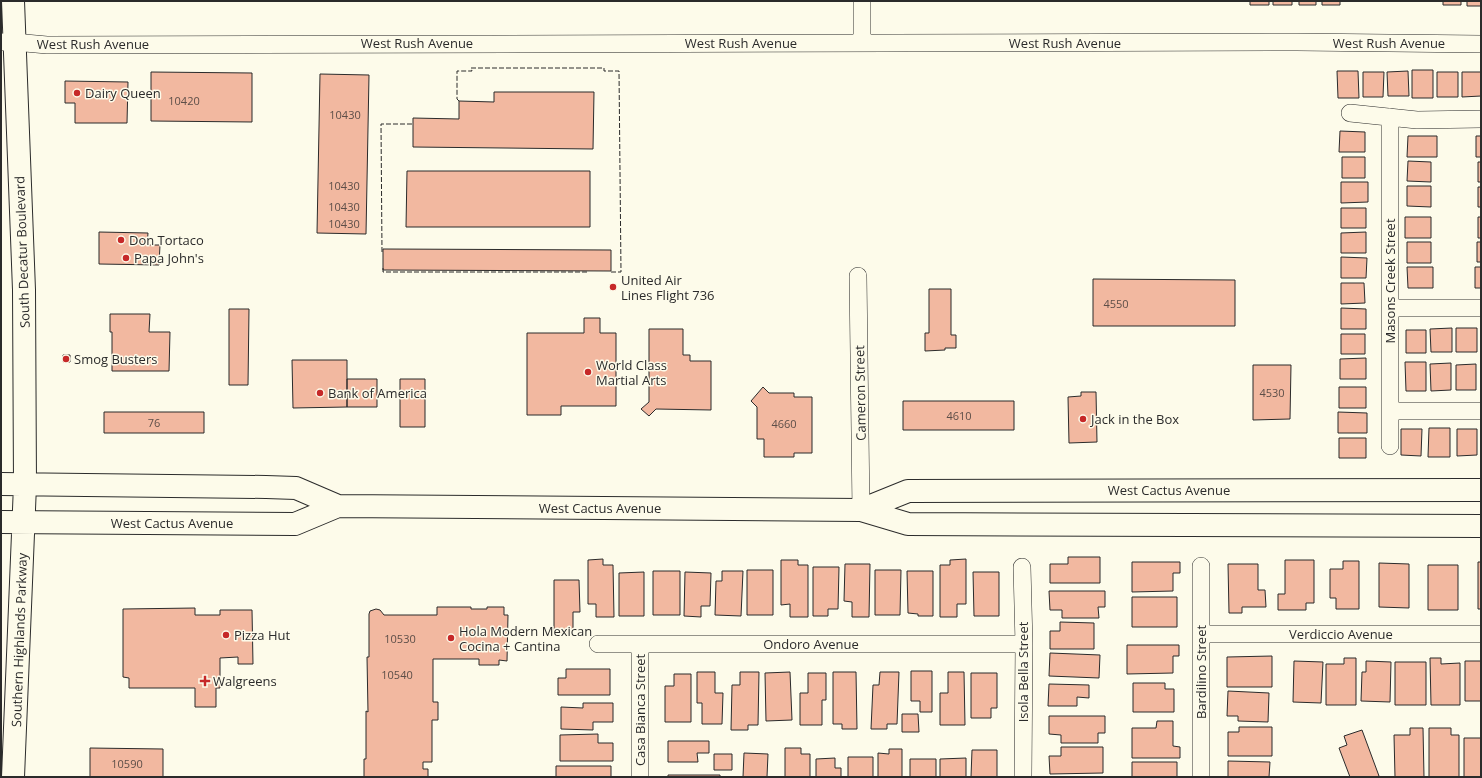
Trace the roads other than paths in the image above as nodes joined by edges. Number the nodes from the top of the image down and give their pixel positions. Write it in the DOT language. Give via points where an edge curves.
graph roads {
  1 [pos="13,1"];
  2 [pos="862,1"];
  3 [pos="7,42"];
  4 [pos="862,43"];
  5 [pos="1481,44"];
  6 [pos="1350,113"];
  7 [pos="1390,117"];
  8 [pos="1481,119"];
  9 [pos="858,276"];
  10 [pos="1390,308"];
  11 [pos="1481,308"];
  12 [pos="1390,411"];
  13 [pos="1481,411"];
  14 [pos="1390,446"];
  15 [pos="1,484"];
  16 [pos="1481,490"];
  17 [pos="24,503"];
  18 [pos="338,506"];
  19 [pos="861,510"];
  20 [pos="1,522"];
  21 [pos="1481,526"];
  22 [pos="1201,566"];
  23 [pos="1022,567"];
  24 [pos="1201,634"];
  25 [pos="1481,634"];
  26 [pos="598,644"];
  27 [pos="640,644"];
  28 [pos="1024,644"];
  29 [pos="13,777"];
  30 [pos="640,777"];
  31 [pos="1023,777"];
  32 [pos="1201,777"];
  1 -- 3 [label="main road, South Decatur Boulevard"];
  2 -- 4 [label="street"];
  3 -- 4 [label="street, West Rush Avenue" via="47,45"];
  3 -- 17 [label="main road, South Decatur Boulevard" via="24,290"];
  4 -- 5 [label="street, West Rush Avenue"];
  6 -- 7 [label="street"];
  7 -- 8 [label="street" via="1417,120"];
  7 -- 10 [label="street, Masons Creek Street"];
  9 -- 19 [label="street, Cameron Street"];
  10 -- 11 [label="street"];
  10 -- 12 [label="street, Masons Creek Street"];
  12 -- 13 [label="street"];
  12 -- 14 [label="street, Masons Creek Street"];
  15 -- 17 [label="main road, West Cactus Avenue"];
  16 -- 19 [label="main road, West Cactus Avenue" via="908,491"];
  17 -- 18 [label="main road, West Cactus Avenue" via="266,487 296,488"];
  17 -- 18 [label="main road, West Cactus Avenue" via="294,524"];
  17 -- 20 [label="main road, West Cactus Avenue"];
  17 -- 29 [label="main road, Southern Highlands Parkway"];
  18 -- 19 [label="main road, West Cactus Avenue"];
  19 -- 21 [label="main road, West Cactus Avenue" via="908,524"];
  22 -- 24 [label="street, Bardilino Street"];
  23 -- 28 [label="street, Isola Bella Street"];
  24 -- 25 [label="street, Verdiccio Avenue"];
  24 -- 32 [label="street, Bardilino Street"];
  26 -- 27 [label="street, Ondoro Avenue"];
  27 -- 28 [label="street, Ondoro Avenue"];
  27 -- 30 [label="street, Casa Bianca Street"];
  28 -- 31 [label="street, Isola Bella Street"];
}
